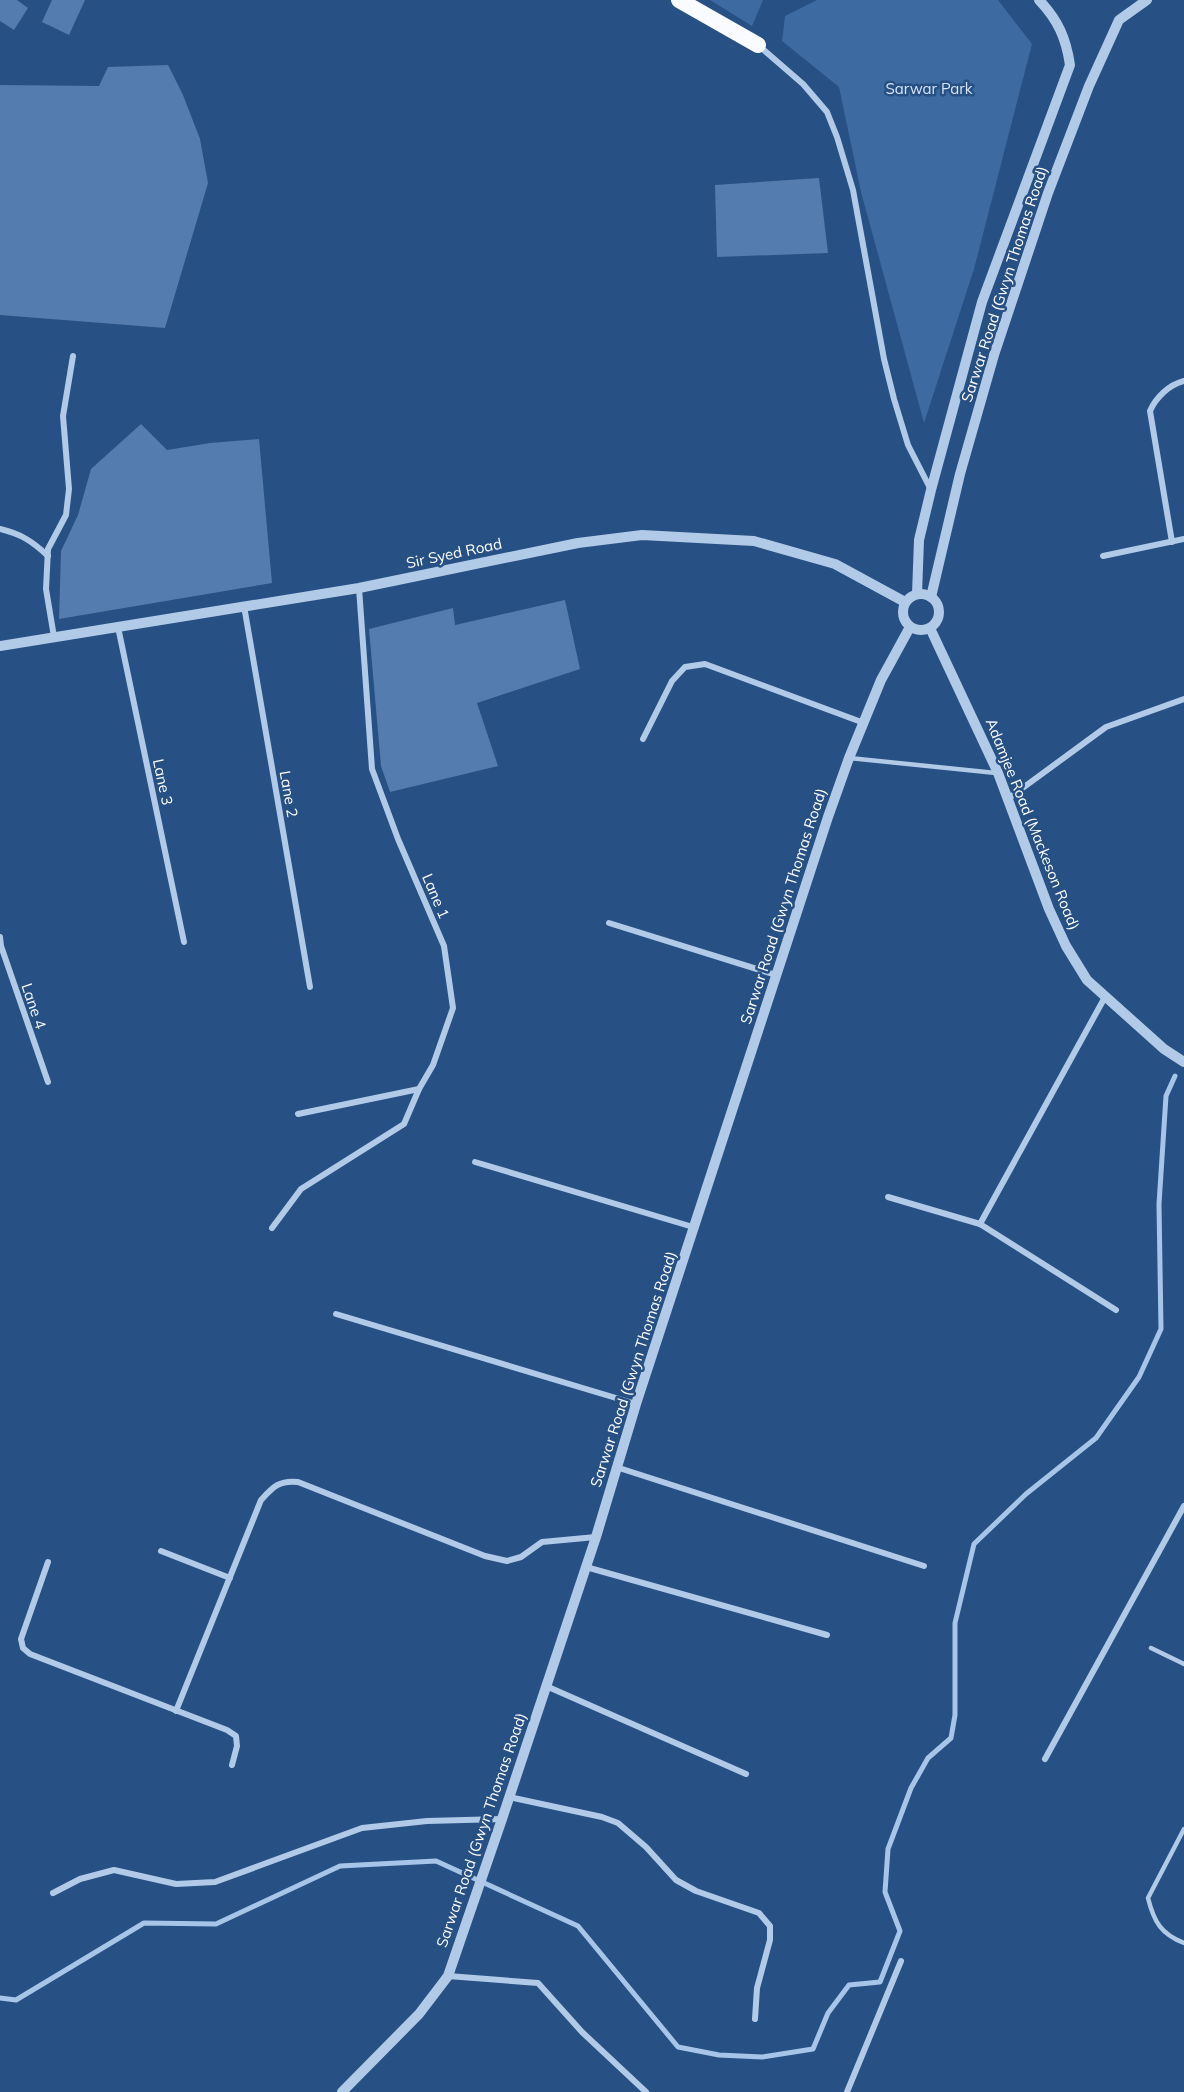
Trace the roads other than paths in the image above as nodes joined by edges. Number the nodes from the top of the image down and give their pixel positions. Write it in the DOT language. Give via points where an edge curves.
graph roads {
  1 [pos="679,0"];
  2 [pos="1039,0"];
  3 [pos="1147,0"];
  4 [pos="758,45"];
  5 [pos="860,187"];
  6 [pos="853,190"];
  7 [pos="73,356"];
  8 [pos="1184,381"];
  9 [pos="931,490"];
  10 [pos="0,529"];
  11 [pos="1184,539"];
  12 [pos="1173,542"];
  13 [pos="48,556"];
  14 [pos="1103,556"];
  15 [pos="359,588"];
  16 [pos="917,594"];
  17 [pos="931,597"];
  18 [pos="905,602"];
  19 [pos="244,606"];
  20 [pos="118,627"];
  21 [pos="910,627"];
  22 [pos="930,628"];
  23 [pos="54,638"];
  24 [pos="0,646"];
  25 [pos="1184,699"];
  26 [pos="864,723"];
  27 [pos="643,739"];
  28 [pos="849,758"];
  29 [pos="998,773"];
  30 [pos="1009,798"];
  31 [pos="609,923"];
  32 [pos="0,937"];
  33 [pos="184,942"];
  34 [pos="776,975"];
  35 [pos="310,987"];
  36 [pos="1105,997"];
  37 [pos="1184,1062"];
  38 [pos="48,1082"];
  39 [pos="419,1089"];
  40 [pos="298,1114"];
  41 [pos="475,1162"];
  42 [pos="888,1197"];
  43 [pos="980,1224"];
  44 [pos="693,1227"];
  45 [pos="272,1228"];
  46 [pos="1116,1310"];
  47 [pos="336,1314"];
  48 [pos="636,1404"];
  49 [pos="616,1467"];
  50 [pos="1184,1506"];
  51 [pos="596,1537"];
  52 [pos="160,1551"];
  53 [pos="48,1562"];
  54 [pos="924,1566"];
  55 [pos="586,1567"];
  56 [pos="230,1578"];
  57 [pos="827,1635"];
  58 [pos="1150,1648"];
  59 [pos="1184,1664"];
  60 [pos="546,1686"];
  61 [pos="177,1711"];
  62 [pos="1045,1759"];
  63 [pos="232,1765"];
  64 [pos="746,1774"];
  65 [pos="509,1797"];
  66 [pos="502,1819"];
  67 [pos="1184,1830"];
  68 [pos="52,1893"];
  69 [pos="1184,1943"];
  70 [pos="901,1961"];
  71 [pos="448,1976"];
  72 [pos="755,2019"];
  73 [pos="342,2092"];
  74 [pos="646,2092"];
  75 [pos="847,2092"];
  1 -- 4 [label="highway"];
  2 -- 9 [label="street, Sarwar Road (Gwyn Thomas Road)" via="1065,38 1070,65 982,302"];
  3 -- 17 [label="street, Sarwar Road (Gwyn Thomas Road)" via="1119,20 1048,193 994,355"];
  4 -- 6 [label="street" via="803,84 827,112"];
  5 -- 6 [label="lane"];
  6 -- 9 [label="street" via="894,399 908,445"];
  7 -- 13 [label="street" via="63,416 69,489 66,515"];
  8 -- 12 [label="street" via="1175,383 1150,411"];
  9 -- 16 [label="street, Sarwar Road (Gwyn Thomas Road)" via="919,540"];
  10 -- 13 [label="street" via="20,534"];
  11 -- 12 [label="street"];
  12 -- 14 [label="street"];
  13 -- 23 [label="street" via="46,589"];
  15 -- 18 [label="street, Sir Syed Road" via="578,543 642,535 754,541 835,564"];
  15 -- 19 [label="street, Sir Syed Road"];
  15 -- 39 [label="street, Lane 1" via="372,769 444,946 453,1008 433,1065"];
  16 -- 17 [label="street"];
  16 -- 18 [label="street"];
  17 -- 22 [label="street" via="939,616"];
  18 -- 21 [label="street" via="902,616"];
  19 -- 20 [label="street, Sir Syed Road"];
  19 -- 35 [label="street, Lane 2"];
  20 -- 23 [label="street, Sir Syed Road"];
  20 -- 33 [label="street, Lane 3"];
  21 -- 22 [label="street"];
  21 -- 26 [label="street, Sarwar Road (Gwyn Thomas Road)" via="881,680"];
  22 -- 29 [label="street, Adamjee Road (Mackeson Road)"];
  23 -- 24 [label="street, Sir Syed Road"];
  25 -- 30 [label="street" via="1106,727"];
  26 -- 27 [label="street" via="705,664 685,667 672,681"];
  26 -- 28 [label="street, Sarwar Road (Gwyn Thomas Road)"];
  28 -- 29 [label="lane"];
  28 -- 34 [label="street, Sarwar Road (Gwyn Thomas Road)"];
  29 -- 30 [label="street, Adamjee Road (Mackeson Road)"];
  30 -- 36 [label="street, Adamjee Road (Mackeson Road)" via="1066,946 1087,980"];
  31 -- 34 [label="street"];
  32 -- 38 [label="street, Lane 4"];
  34 -- 44 [label="street, Sarwar Road (Gwyn Thomas Road)"];
  36 -- 37 [label="street, Adamjee Road (Mackeson Road)"];
  36 -- 43 [label="street"];
  39 -- 40 [label="street"];
  39 -- 45 [label="street, Lane 1" via="404,1124 301,1189"];
  41 -- 44 [label="street"];
  42 -- 43 [label="street"];
  43 -- 46 [label="street"];
  44 -- 48 [label="street, Sarwar Road (Gwyn Thomas Road)"];
  47 -- 48 [label="street"];
  48 -- 49 [label="street, Sarwar Road (Gwyn Thomas Road)"];
  49 -- 51 [label="street, Sarwar Road (Gwyn Thomas Road)"];
  49 -- 54 [label="street"];
  50 -- 62 [label="street"];
  51 -- 55 [label="street, Sarwar Road (Gwyn Thomas Road)"];
  51 -- 56 [label="street" via="542,1542 521,1557 507,1560 485,1556 297,1482 284,1481 273,1486 261,1500"];
  52 -- 56 [label="street"];
  53 -- 61 [label="street" via="21,1639 23,1648"];
  55 -- 57 [label="street"];
  55 -- 60 [label="street, Sarwar Road (Gwyn Thomas Road)"];
  56 -- 61 [label="street"];
  58 -- 59 [label="lane"];
  60 -- 64 [label="street"];
  60 -- 65 [label="street, Sarwar Road (Gwyn Thomas Road)"];
  61 -- 63 [label="street" via="236,1736"];
  65 -- 66 [label="street, Sarwar Road (Gwyn Thomas Road)"];
  65 -- 72 [label="street" via="618,1823 646,1846 676,1880 759,1913 770,1926 771,1940 757,1988"];
  66 -- 68 [label="street" via="362,1828 214,1882 176,1884 114,1870 80,1879"];
  66 -- 71 [label="street, Sarwar Road (Gwyn Thomas Road)"];
  67 -- 69 [label="lane" via="1148,1899 1162,1932"];
  70 -- 75 [label="street"];
  71 -- 73 [label="street, Sarwar Road (Gwyn Thomas Road)" via="419,2014"];
  71 -- 74 [label="street" via="538,1983 582,2032"];
}
